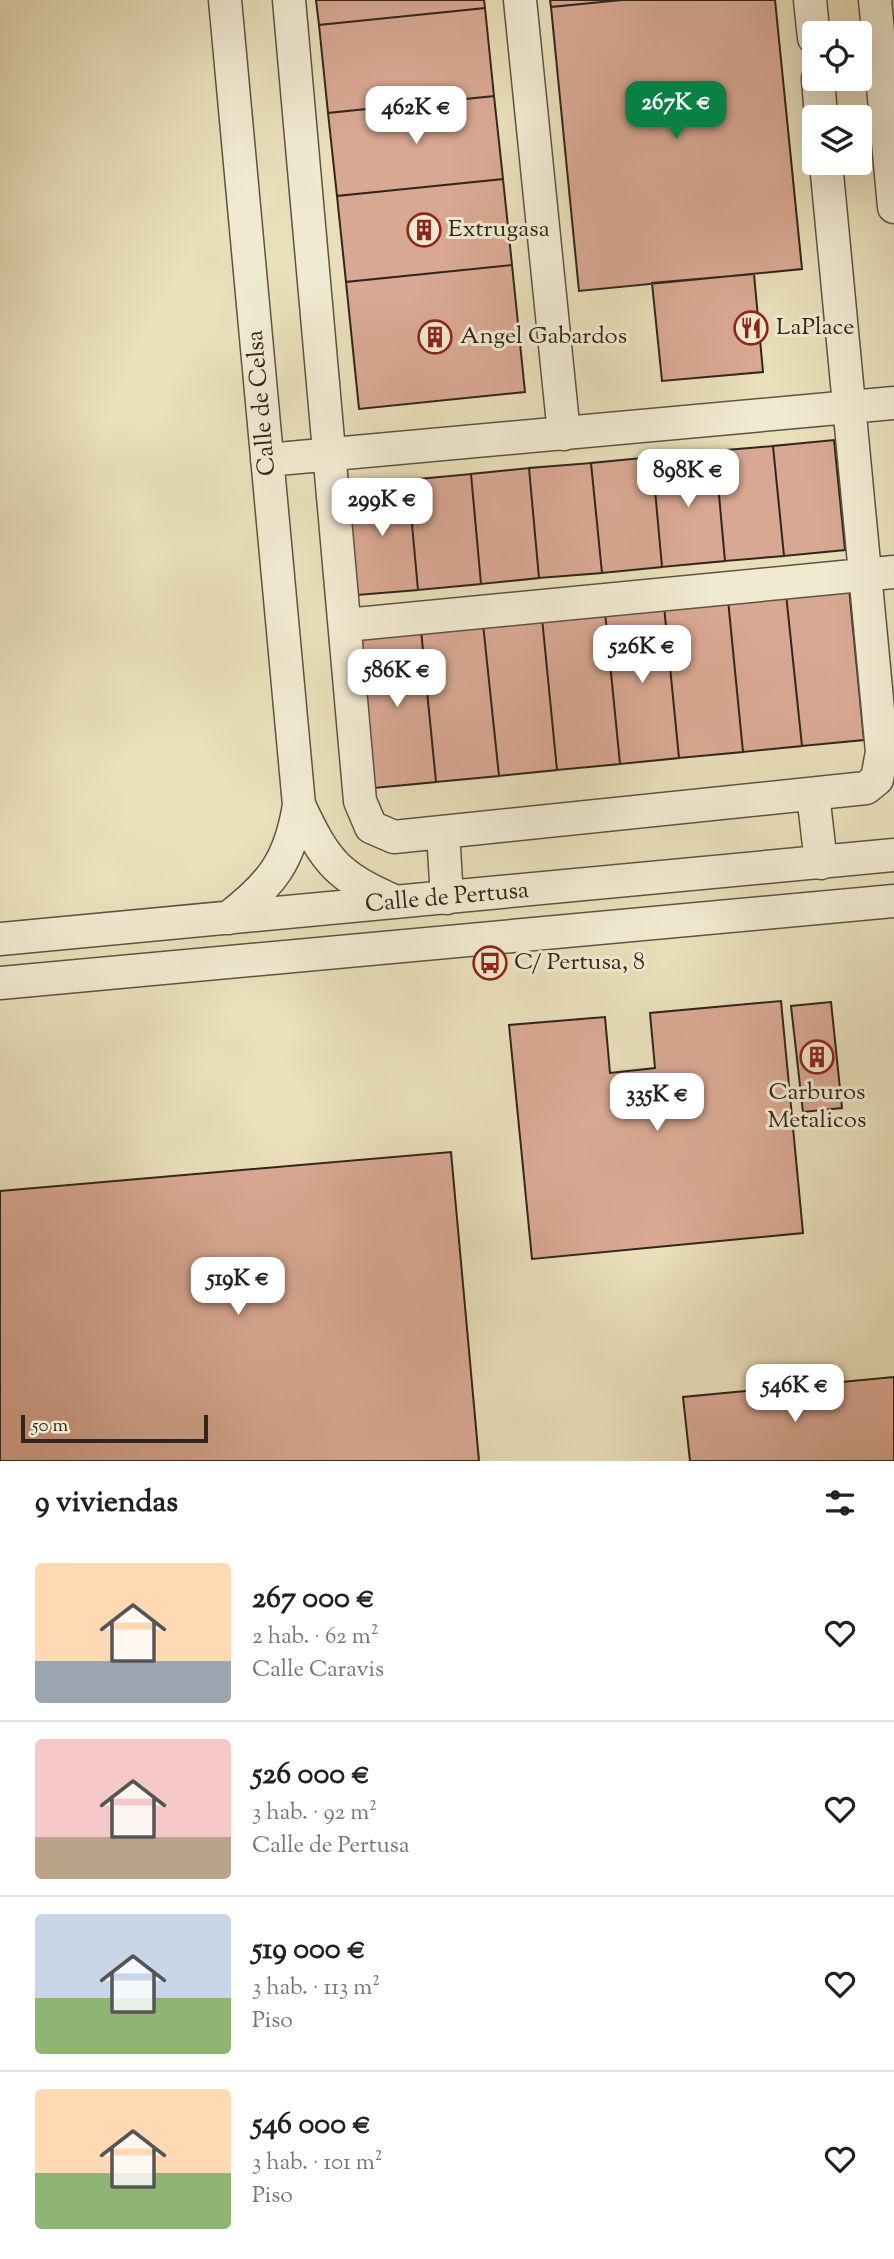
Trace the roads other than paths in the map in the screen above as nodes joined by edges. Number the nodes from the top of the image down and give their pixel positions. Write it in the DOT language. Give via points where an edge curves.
graph roads {
  1 [pos="225,0"];
  2 [pos="289,0"];
  3 [pos="520,0"];
  4 [pos="810,0"];
  5 [pos="875,0"];
  6 [pos="812,21"];
  7 [pos="827,175"];
  8 [pos="894,207"];
  9 [pos="894,403"];
  10 [pos="849,407"];
  11 [pos="564,434"];
  12 [pos="332,457"];
  13 [pos="267,460"];
  14 [pos="880,573"];
  15 [pos="346,625"];
  16 [pos="813,794"];
  17 [pos="299,806"];
  18 [pos="443,832"];
  19 [pos="887,851"];
  20 [pos="821,863"];
  21 [pos="447,898"];
  22 [pos="894,901"];
  23 [pos="397,902"];
  24 [pos="228,918"];
  25 [pos="0,939"];
  26 [pos="0,983"];
  1 -- 13 [label="street, Calle de Celsa"];
  2 -- 12 [label="street"];
  3 -- 11 [label="street"];
  4 -- 6 [label="street"];
  5 -- 8 [label="street"];
  7 -- 10 [label="street"];
  9 -- 10 [label="street"];
  10 -- 11 [label="street"];
  10 -- 14 [label="street"];
  11 -- 12 [label="street"];
  12 -- 13 [label="street"];
  12 -- 15 [label="street"];
  13 -- 17 [label="street, Calle de Celsa"];
  14 -- 15 [label="street"];
  14 -- 16 [label="street" via="881,752 877,779 866,789"];
  15 -- 18 [label="street" via="360,801 371,827 394,837"];
  16 -- 18 [label="street"];
  16 -- 20 [label="street"];
  17 -- 23 [label="street, Calle de Celsa" via="324,856 340,872"];
  17 -- 24 [label="street, Calle de Celsa" via="291,843 276,873"];
  18 -- 21 [label="street"];
  19 -- 20 [label="street, Calle de Pertusa"];
  20 -- 21 [label="street, Calle de Pertusa"];
  21 -- 23 [label="street, Calle de Pertusa"];
  22 -- 26 [label="street, Calle de Pertusa"];
  23 -- 24 [label="street, Calle de Pertusa"];
  24 -- 25 [label="street, Calle de Pertusa"];
}
